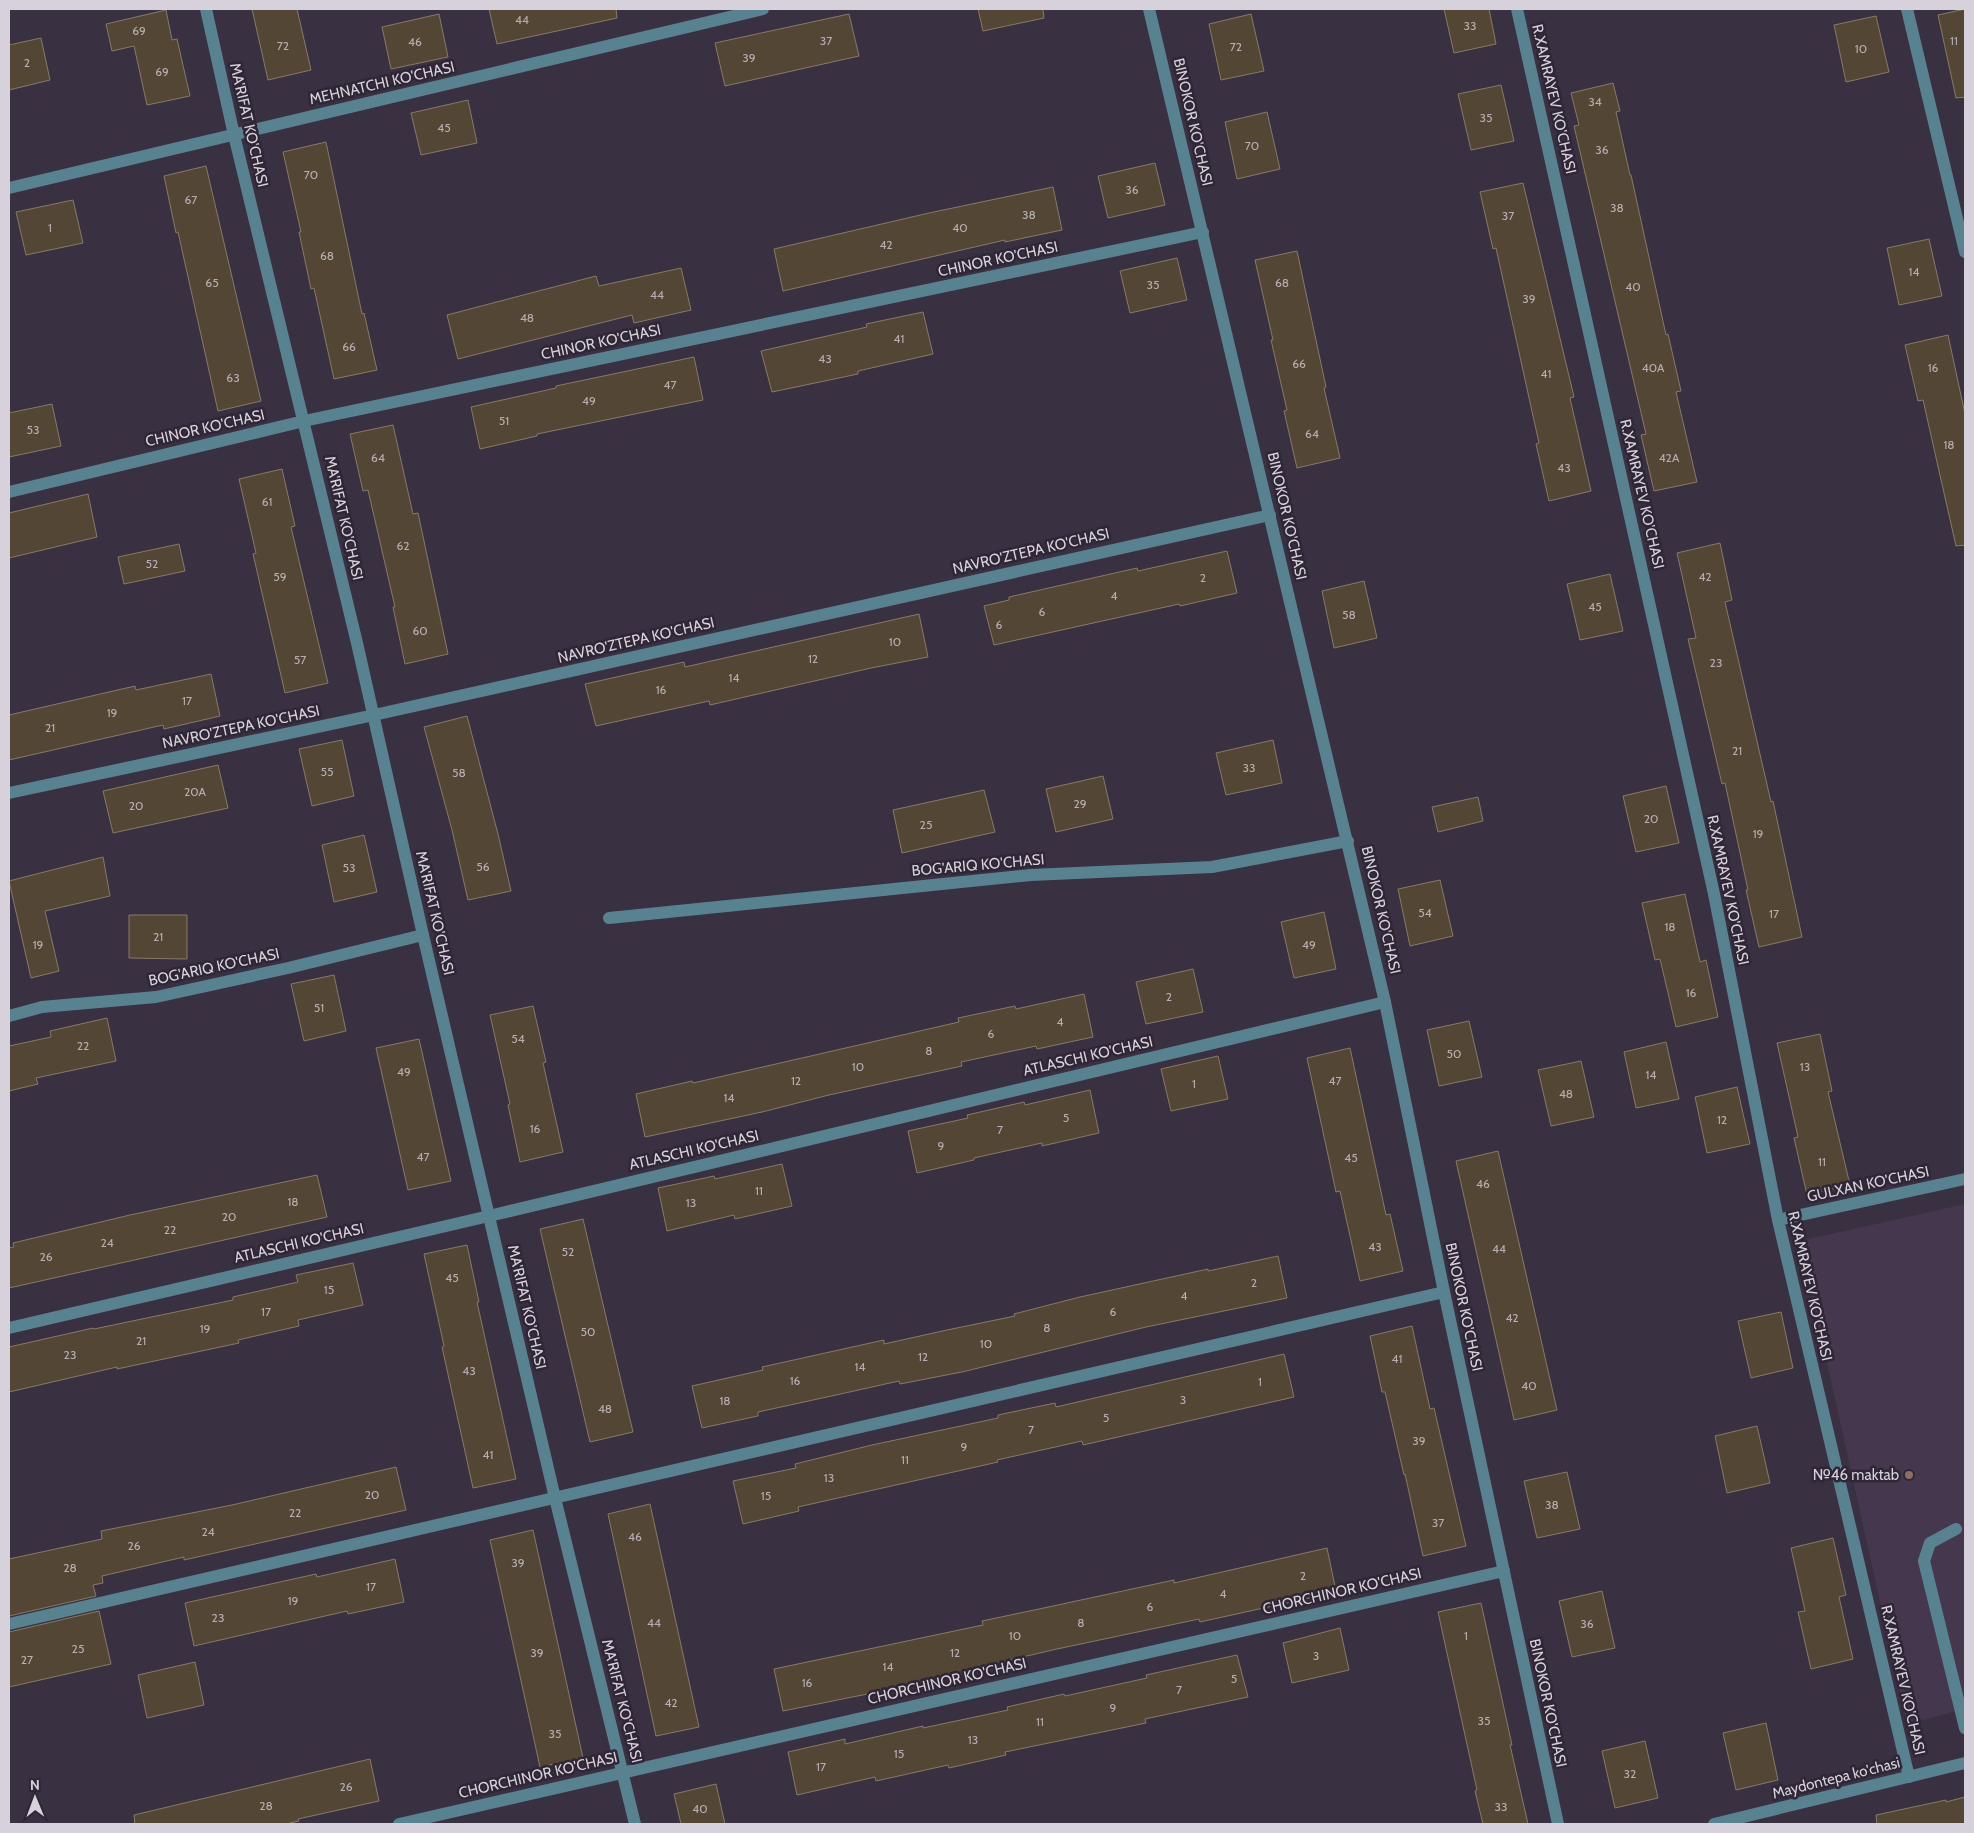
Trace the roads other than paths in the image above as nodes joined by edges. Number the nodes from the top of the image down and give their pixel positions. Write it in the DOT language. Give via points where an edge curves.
graph roads {
  1 [pos="206,9"];
  2 [pos="763,9"];
  3 [pos="1149,9"];
  4 [pos="1517,9"];
  5 [pos="1907,9"];
  6 [pos="234,135"];
  7 [pos="9,188"];
  8 [pos="1203,232"];
  9 [pos="1965,252"];
  10 [pos="304,421"];
  11 [pos="9,492"];
  12 [pos="1270,514"];
  13 [pos="374,715"];
  14 [pos="9,793"];
  15 [pos="1348,842"];
  16 [pos="609,918"];
  17 [pos="423,935"];
  18 [pos="1386,1002"];
  19 [pos="9,1016"];
  20 [pos="1965,1179"];
  21 [pos="488,1216"];
  22 [pos="1778,1220"];
  23 [pos="1444,1292"];
  24 [pos="9,1328"];
  25 [pos="555,1498"];
  26 [pos="1956,1529"];
  27 [pos="1504,1571"];
  28 [pos="9,1624"];
  29 [pos="1965,1728"];
  30 [pos="1965,1763"];
  31 [pos="622,1772"];
  32 [pos="1909,1777"];
  33 [pos="399,1824"];
  34 [pos="636,1824"];
  35 [pos="1558,1824"];
  36 [pos="1714,1824"];
  1 -- 6 [label="street, MA'RIFAT KO'CHASI"];
  2 -- 6 [label="street, MEHNATCHI KO'CHASI"];
  3 -- 8 [label="street, BINOKOR KO'CHASI"];
  4 -- 22 [label="street, R.XAMRAYEV KO'CHASI" via="1714,894"];
  5 -- 9 [label="street"];
  6 -- 7 [label="street, MEHNATCHI KO'CHASI"];
  6 -- 10 [label="street, MA'RIFAT KO'CHASI"];
  8 -- 10 [label="street, CHINOR KO'CHASI"];
  8 -- 12 [label="street, BINOKOR KO'CHASI"];
  10 -- 11 [label="street, CHINOR KO'CHASI"];
  10 -- 13 [label="street, MA'RIFAT KO'CHASI"];
  12 -- 13 [label="street, NAVRO'ZTEPA KO'CHASI"];
  12 -- 15 [label="street, BINOKOR KO'CHASI"];
  13 -- 14 [label="street, NAVRO'ZTEPA KO'CHASI"];
  13 -- 17 [label="street, MA'RIFAT KO'CHASI"];
  15 -- 16 [label="street, BOG'ARIQ KO'CHASI" via="1212,867 1031,875"];
  15 -- 18 [label="street, BINOKOR KO'CHASI"];
  17 -- 19 [label="street, BOG'ARIQ KO'CHASI" via="156,997 42,1007"];
  17 -- 21 [label="street, MA'RIFAT KO'CHASI"];
  18 -- 21 [label="street, ATLASCHI KO'CHASI"];
  18 -- 23 [label="street, BINOKOR KO'CHASI"];
  20 -- 22 [label="street, GULXAN KO'CHASI"];
  21 -- 24 [label="street, ATLASCHI KO'CHASI"];
  21 -- 25 [label="street, MA'RIFAT KO'CHASI"];
  22 -- 32 [label="street, R.XAMRAYEV KO'CHASI"];
  23 -- 25 [label="street"];
  23 -- 27 [label="street, BINOKOR KO'CHASI"];
  25 -- 28 [label="street"];
  25 -- 31 [label="street, MA'RIFAT KO'CHASI"];
  26 -- 29 [label="street" via="1930,1543 1924,1562"];
  27 -- 31 [label="street, CHORCHINOR KO'CHASI"];
  27 -- 35 [label="street, BINOKOR KO'CHASI"];
  30 -- 32 [label="street, Maydontepa ko'chasi"];
  31 -- 33 [label="street, CHORCHINOR KO'CHASI"];
  31 -- 34 [label="street, MA'RIFAT KO'CHASI"];
  32 -- 36 [label="street, Maydontepa ko'chasi"];
}
